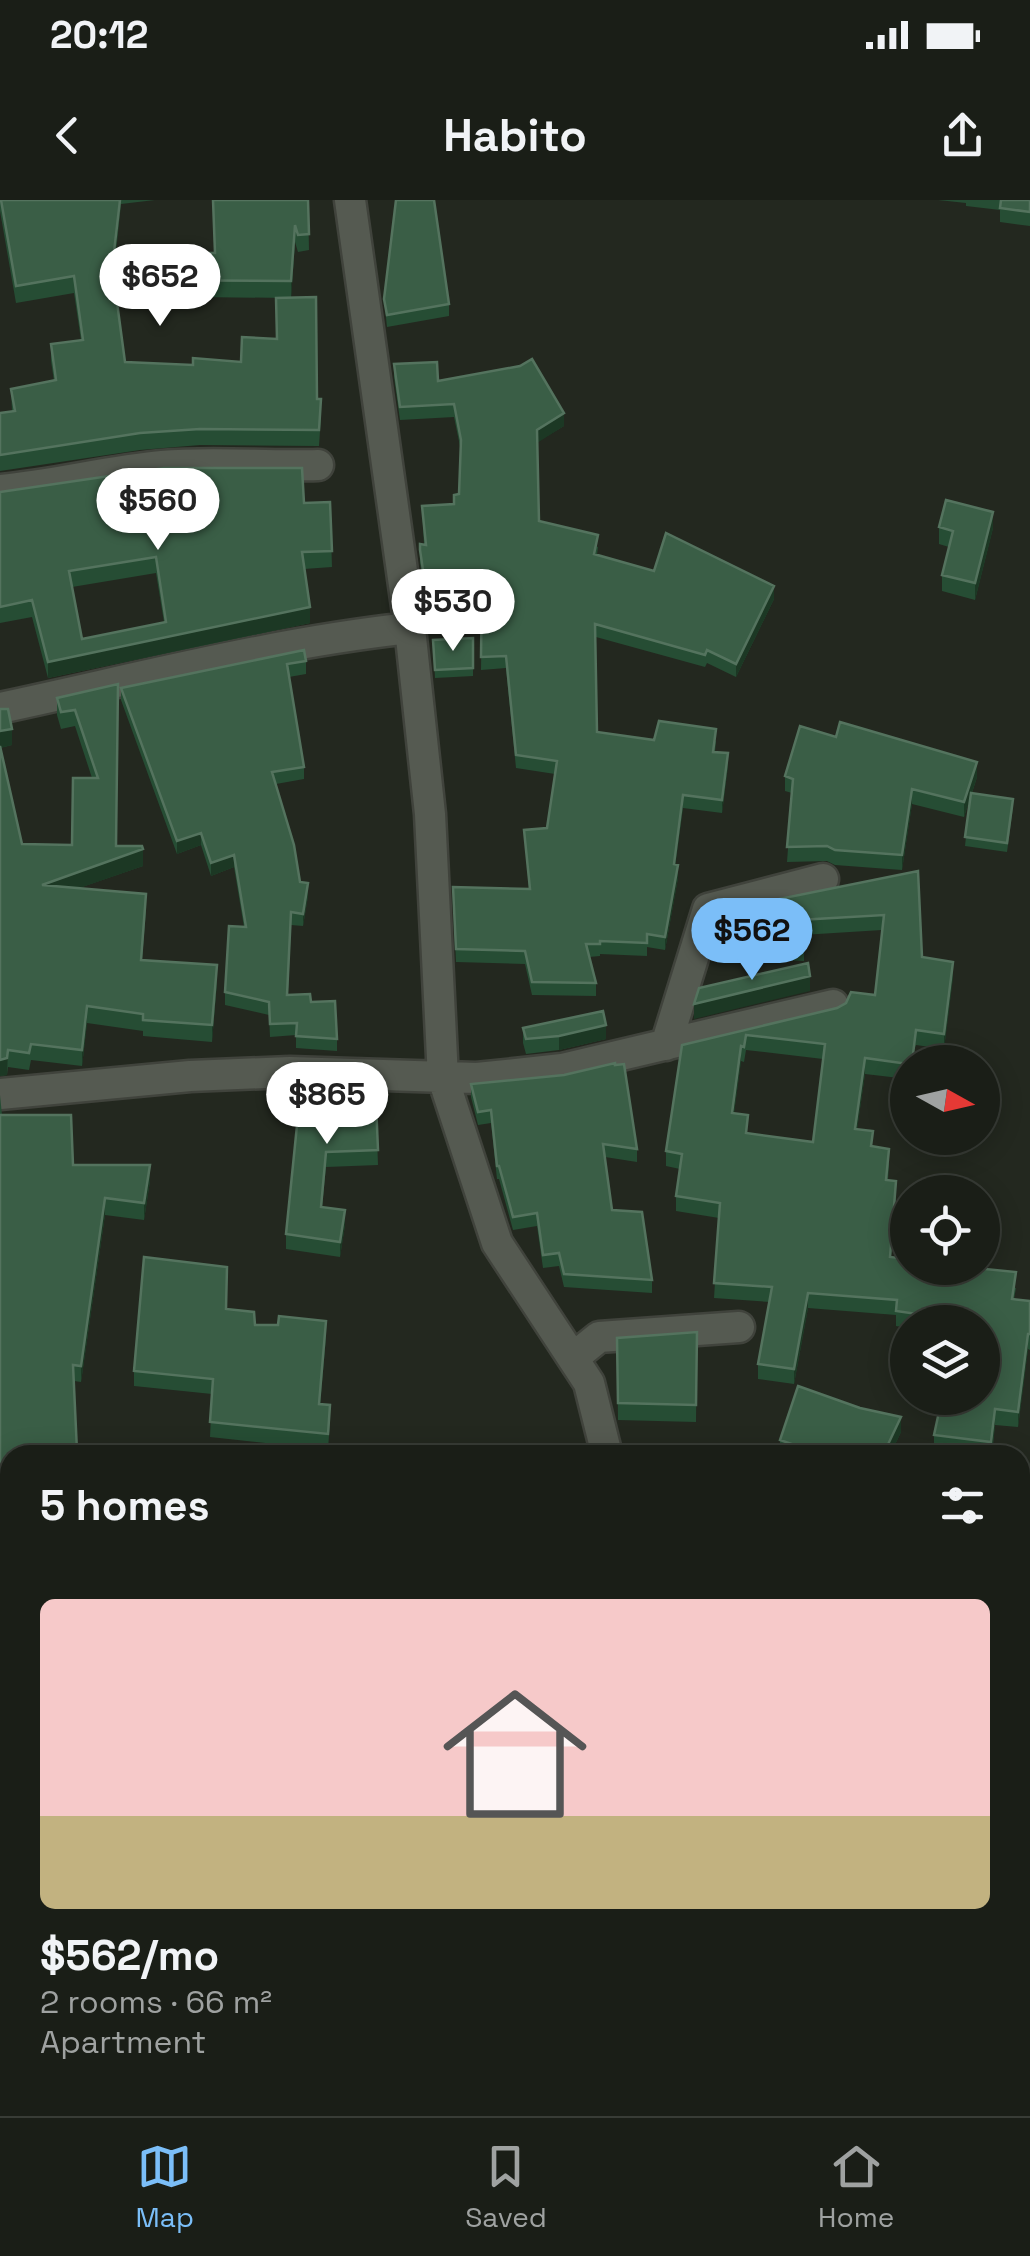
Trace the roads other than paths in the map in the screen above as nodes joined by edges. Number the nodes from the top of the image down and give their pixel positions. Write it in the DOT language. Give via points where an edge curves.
graph roads {
  1 [pos="350,200"];
  2 [pos="318,465"];
  3 [pos="0,490"];
  4 [pos="410,628"];
  5 [pos="0,708"];
  6 [pos="823,879"];
  7 [pos="833,1006"];
  8 [pos="666,1044"];
  9 [pos="444,1078"];
  10 [pos="0,1094"];
  11 [pos="739,1327"];
  12 [pos="573,1358"];
  13 [pos="604,1445"];
  1 -- 4 [label="street"];
  2 -- 3 [label="street" via="214,461"];
  4 -- 5 [label="street"];
  4 -- 9 [label="street" via="430,814"];
  6 -- 8 [label="street" via="708,909"];
  7 -- 8 [label="street"];
  8 -- 9 [label="street" via="562,1069"];
  9 -- 10 [label="street" via="290,1072"];
  9 -- 12 [label="street" via="497,1243"];
  11 -- 12 [label="street" via="599,1337"];
  12 -- 13 [label="street" via="588,1383"];
}
